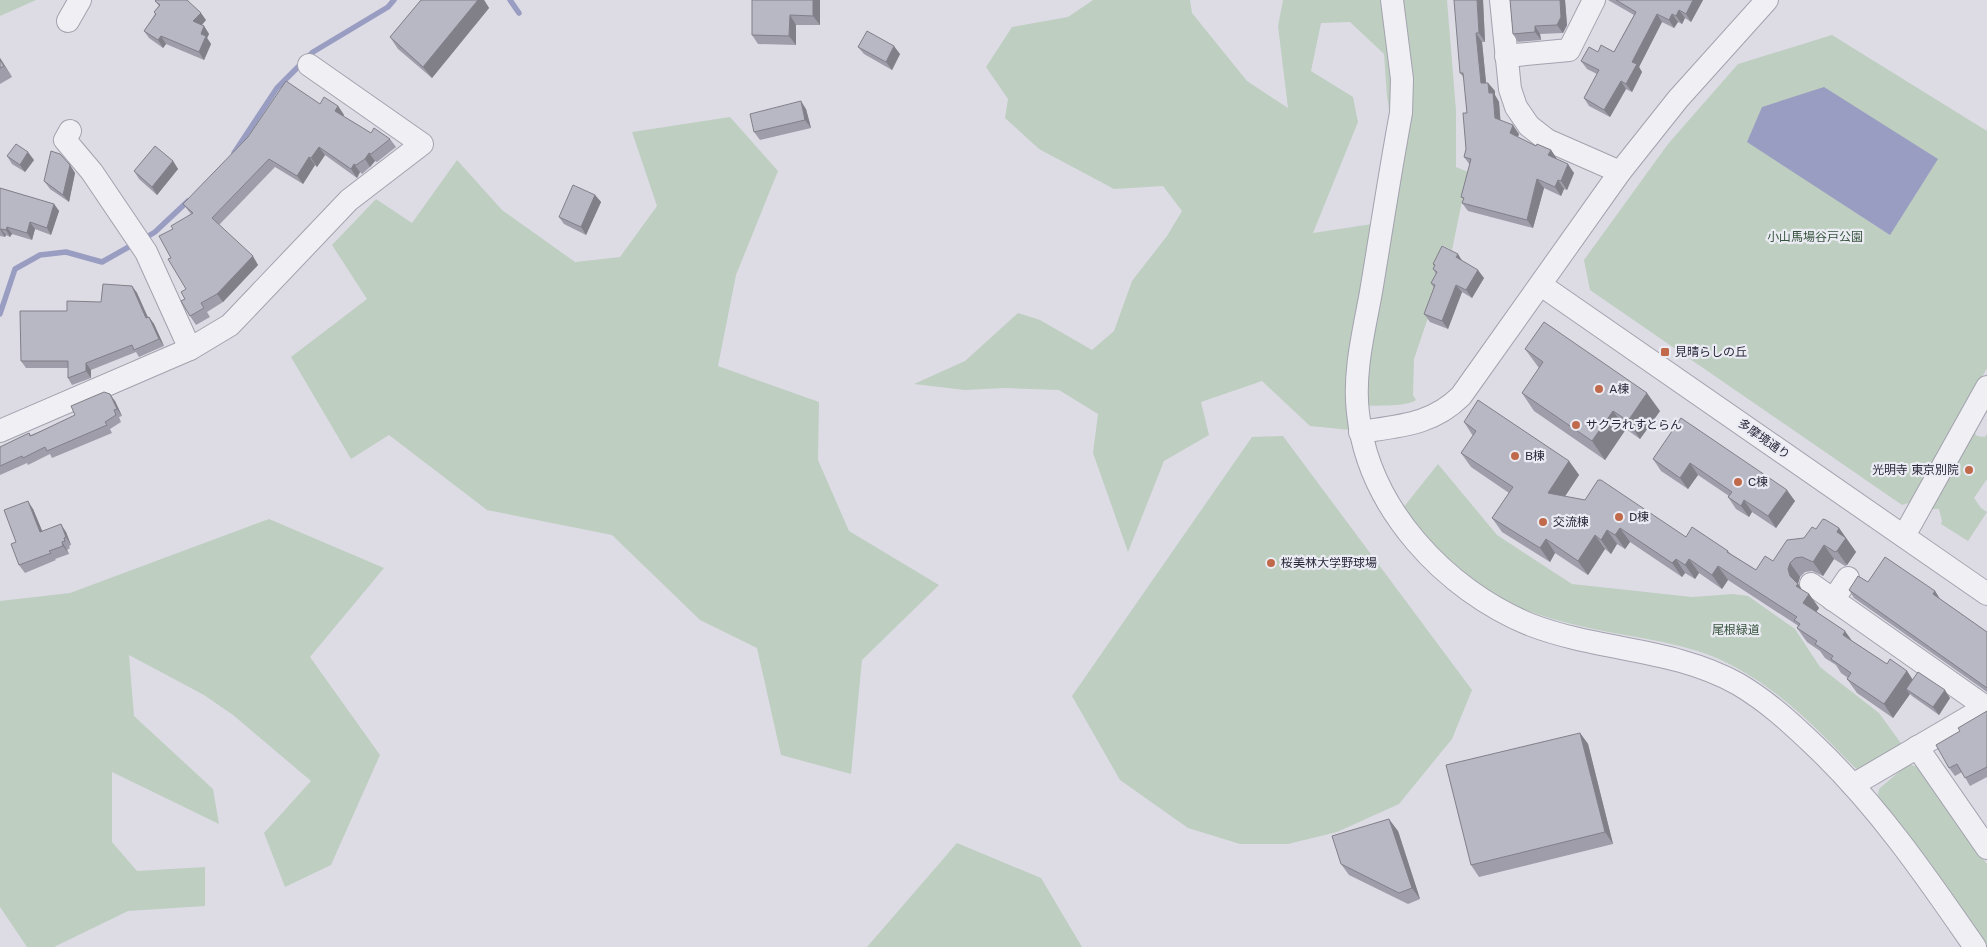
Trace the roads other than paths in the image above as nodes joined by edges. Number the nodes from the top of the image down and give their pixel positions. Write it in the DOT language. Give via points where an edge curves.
graph roads {
  1 [pos="80,0"];
  2 [pos="1392,0"];
  3 [pos="1501,0"];
  4 [pos="1594,0"];
  5 [pos="1767,0"];
  6 [pos="68,21"];
  7 [pos="1506,56"];
  8 [pos="309,65"];
  9 [pos="70,131"];
  10 [pos="1620,172"];
  11 [pos="1541,285"];
  12 [pos="190,349"];
  13 [pos="1987,387"];
  14 [pos="0,431"];
  15 [pos="1360,432"];
  16 [pos="1904,536"];
  17 [pos="1848,578"];
  18 [pos="1811,584"];
  19 [pos="1987,594"];
  20 [pos="1833,600"];
  21 [pos="1986,707"];
  22 [pos="1917,747"];
  23 [pos="1853,785"];
  24 [pos="1987,848"];
  25 [pos="1975,947"];
  1 -- 6 [label="street"];
  2 -- 15 [label="street" via="1402,96 1359,367 1357,411"];
  3 -- 7 [label="street"];
  4 -- 7 [label="street" via="1569,50"];
  5 -- 10 [label="street" via="1678,99"];
  7 -- 10 [label="street" via="1510,89 1516,107 1529,126 1547,140"];
  8 -- 12 [label="street" via="422,144 349,200 230,325"];
  9 -- 12 [label="street" via="64,140 92,172 146,252"];
  10 -- 11 [label="street"];
  11 -- 15 [label="street" via="1471,384 1449,408 1426,420"];
  11 -- 16 [label="street, 多摩境通り"];
  12 -- 14 [label="street"];
  13 -- 16 [label="street"];
  15 -- 23 [label="street" via="1391,508 1405,530 1430,557 1479,596 1502,611 1540,628 1670,657 1720,674 1785,717"];
  16 -- 19 [label="street, 多摩境通り"];
  17 -- 20 [label="street"];
  18 -- 20 [label="street"];
  20 -- 21 [label="street"];
  21 -- 22 [label="street"];
  22 -- 23 [label="street"];
  22 -- 24 [label="street"];
  23 -- 25 [label="street" via="1918,863"];
}
